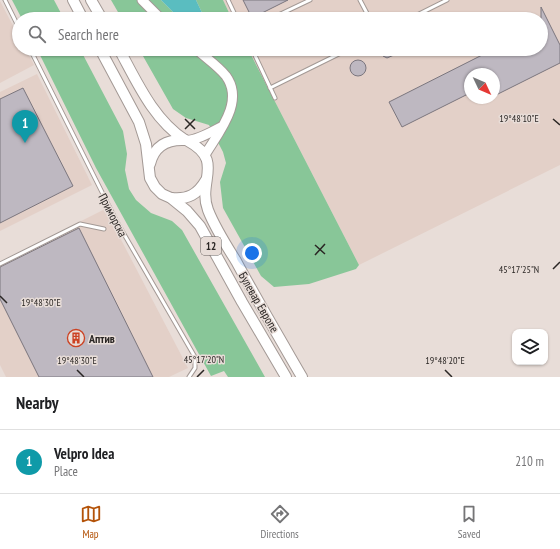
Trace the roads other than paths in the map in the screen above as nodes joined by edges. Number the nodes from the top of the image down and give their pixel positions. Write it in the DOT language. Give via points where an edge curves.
graph roads {
  1 [pos="5,0"];
  2 [pos="73,0"];
  3 [pos="91,0"];
  4 [pos="142,0"];
  5 [pos="228,0"];
  6 [pos="310,0"];
  7 [pos="360,0"];
  8 [pos="447,0"];
  9 [pos="440,1"];
  10 [pos="80,12"];
  11 [pos="98,12"];
  12 [pos="154,12"];
  13 [pos="234,12"];
  14 [pos="285,12"];
  15 [pos="366,12"];
  16 [pos="421,12"];
  17 [pos="12,14"];
  18 [pos="33,56"];
  19 [pos="104,56"];
  20 [pos="123,56"];
  21 [pos="204,56"];
  22 [pos="255,56"];
  23 [pos="335,56"];
  24 [pos="270,88"];
  25 [pos="275,98"];
  26 [pos="222,126"];
  27 [pos="187,140"];
  28 [pos="206,155"];
  29 [pos="149,168"];
  30 [pos="206,180"];
  31 [pos="171,198"];
  32 [pos="104,229"];
  33 [pos="0,264"];
  34 [pos="189,377"];
  35 [pos="286,377"];
  36 [pos="302,377"];
  1 -- 17 [label="lane"];
  2 -- 10 [label="main road"];
  3 -- 11 [label="main road"];
  4 -- 12 [label="street"];
  5 -- 13 [label="lane"];
  6 -- 14 [label="lane"];
  7 -- 15 [label="lane"];
  8 -- 9 [label="lane"];
  9 -- 16 [label="lane"];
  18 -- 34 [label="lane, Приморска" via="112,214 195,357 195,368"];
  19 -- 29 [label="main road, Булевар Европе / 12" via="139,122 146,144"];
  20 -- 27 [label="main road" via="156,114 177,135"];
  21 -- 26 [label="street" via="223,73 232,88 231,111"];
  22 -- 24 [label="lane"];
  23 -- 24 [label="lane"];
  24 -- 25 [label="lane"];
  26 -- 27 [label="street"];
  26 -- 28 [label="street"];
  27 -- 28 [label="main road"];
  27 -- 29 [label="main road" via="165,143 151,158"];
  28 -- 30 [label="main road, Булевар Европе / 12"];
  29 -- 31 [label="main road, Булевар Европе / 12" via="154,187"];
  30 -- 31 [label="main road" via="196,194 188,198"];
  30 -- 36 [label="main road, Булевар Европе / 12" via="206,201 213,220"];
  31 -- 35 [label="main road, Булевар Европе / 12" via="200,226"];
  32 -- 33 [label="lane" via="80,224"];
}
